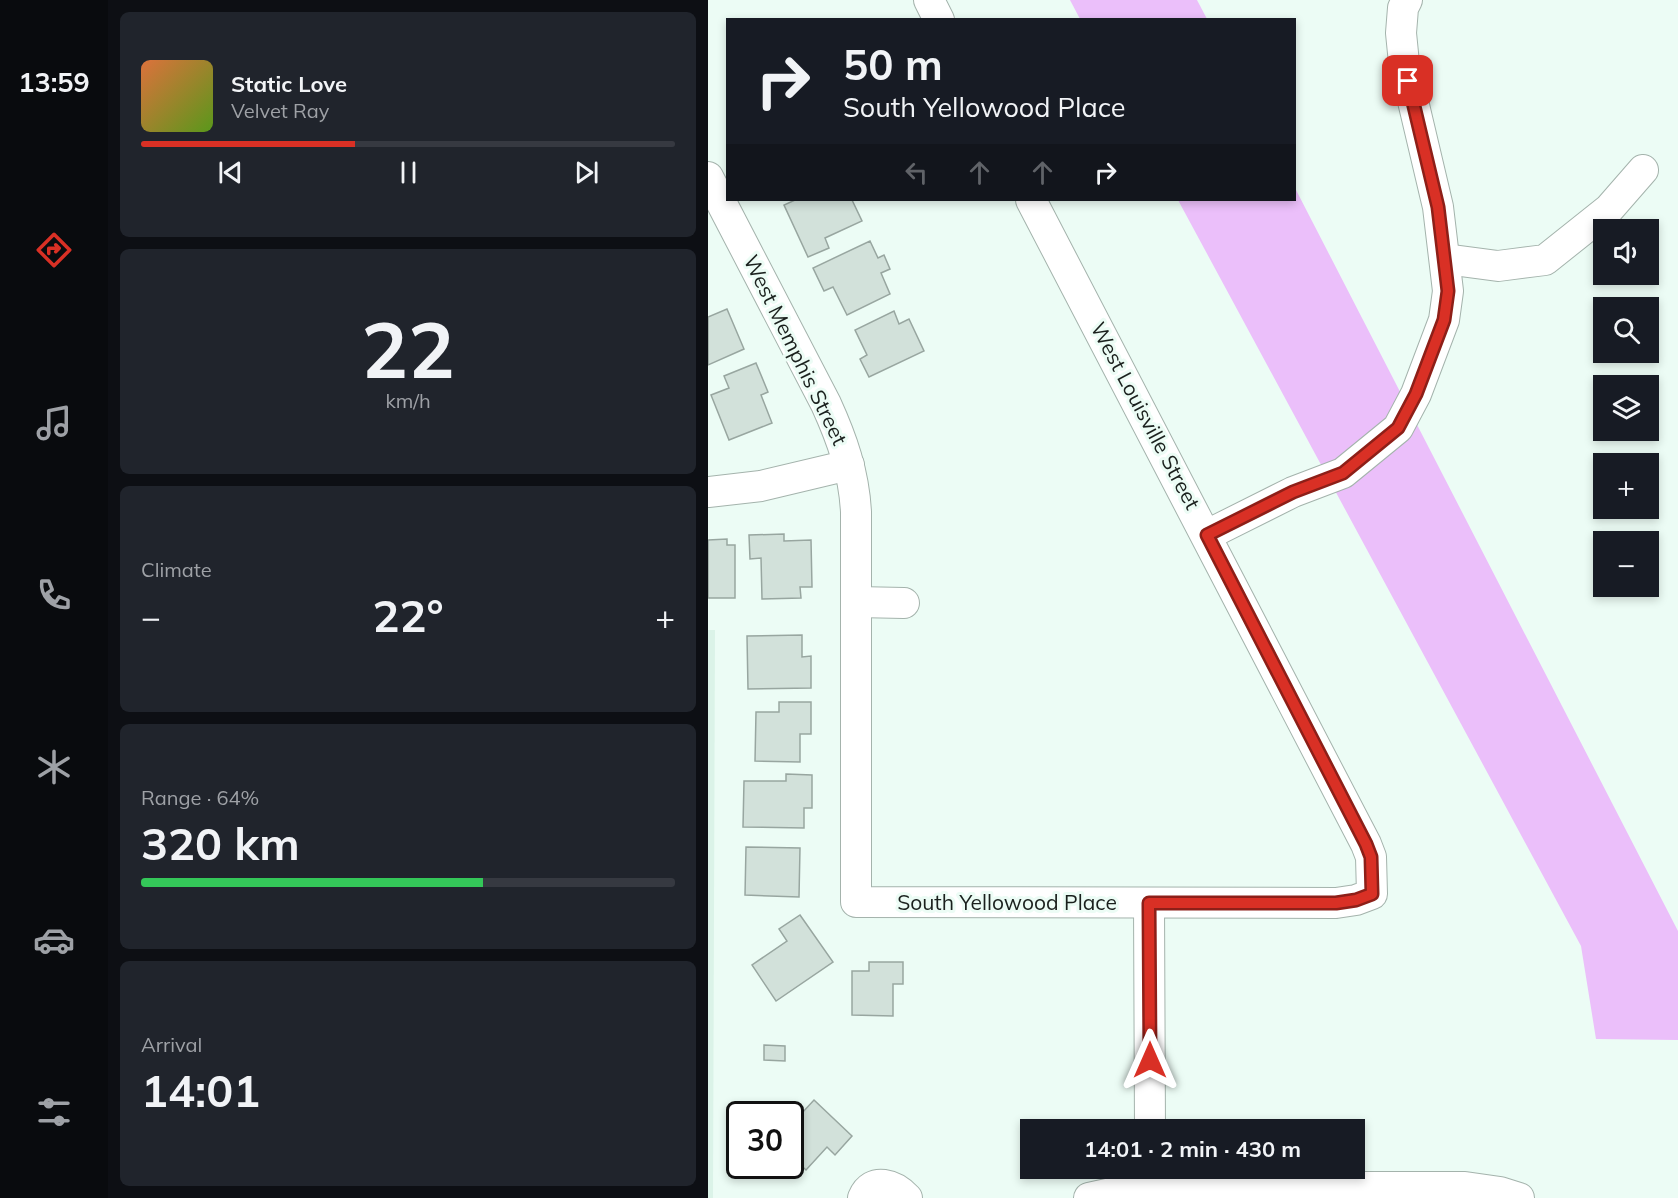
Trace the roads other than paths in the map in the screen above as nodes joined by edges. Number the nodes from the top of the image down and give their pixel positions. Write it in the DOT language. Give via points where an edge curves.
graph roads {
  1 [pos="929,0"];
  2 [pos="1407,0"];
  3 [pos="938,18"];
  4 [pos="1643,170"];
  5 [pos="708,177"];
  6 [pos="1032,201"];
  7 [pos="1445,259"];
  8 [pos="849,465"];
  9 [pos="708,492"];
  10 [pos="1207,535"];
  11 [pos="857,602"];
  12 [pos="904,603"];
  13 [pos="1372,894"];
  14 [pos="856,902"];
  15 [pos="1149,903"];
  16 [pos="1150,1119"];
  17 [pos="1148,1179"];
  18 [pos="1185,1179"];
  19 [pos="864,1198"];
  20 [pos="907,1198"];
  21 [pos="1089,1198"];
  22 [pos="1519,1198"];
  1 -- 3 [label="street"];
  2 -- 7 [label="street" via="1401,33 1404,63 1438,207"];
  4 -- 7 [label="street" via="1609,209 1545,260 1498,266"];
  5 -- 8 [label="street, West Memphis Street" via="826,404"];
  6 -- 10 [label="street, West Louisville Street"];
  7 -- 10 [label="street" via="1448,291 1444,320 1416,394 1398,428 1343,473 1293,492"];
  8 -- 9 [label="street" via="761,486"];
  8 -- 11 [label="street, West Memphis Street" via="855,489"];
  10 -- 13 [label="street, West Louisville Street" via="1366,844 1371,857"];
  11 -- 12 [label="street"];
  11 -- 14 [label="street, West Memphis Street"];
  13 -- 15 [label="street, South Yellowood Place" via="1336,903"];
  14 -- 15 [label="street, South Yellowood Place"];
  15 -- 16 [label="street"];
  17 -- 21 [label="street" via="1121,1191"];
  18 -- 22 [label="street" via="1465,1187"];
  19 -- 20 [label="street" via="871,1188 886,1184"];
}
